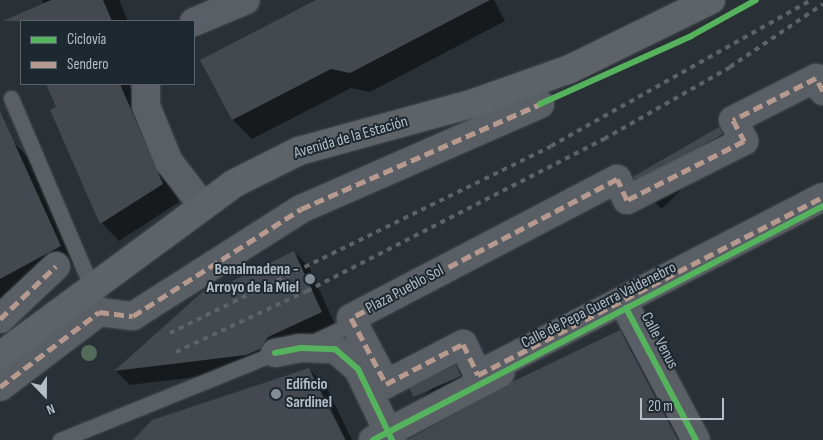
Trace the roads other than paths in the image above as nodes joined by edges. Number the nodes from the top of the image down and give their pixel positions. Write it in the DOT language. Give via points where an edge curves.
graph roads {
  1 [pos="246,0"];
  2 [pos="711,0"];
  3 [pos="195,22"];
  4 [pos="146,85"];
  5 [pos="823,90"];
  6 [pos="11,98"];
  7 [pos="540,104"];
  8 [pos="823,197"];
  9 [pos="203,206"];
  10 [pos="823,206"];
  11 [pos="56,266"];
  12 [pos="439,282"];
  13 [pos="92,288"];
  14 [pos="626,308"];
  15 [pos="0,319"];
  16 [pos="301,348"];
  17 [pos="275,353"];
  18 [pos="0,356"];
  19 [pos="0,387"];
  20 [pos="384,437"];
  21 [pos="60,440"];
  22 [pos="696,440"];
  1 -- 3 [label="street"];
  2 -- 9 [label="main road, Avenida de la Estación" via="570,69 471,104 300,151 234,184"];
  4 -- 9 [label="street" via="146,106 169,162"];
  5 -- 8 [label="street, Plaza Pueblo Sol" via="816,78 734,120 744,142 627,200 617,178 351,318 386,384 463,344 478,375"];
  6 -- 13 [label="lane"];
  7 -- 19 [label="street" via="301,209 133,316 99,312"];
  9 -- 13 [label="main road, Avenida de la Estación"];
  10 -- 14 [label="street, Calle de Pepa Guerra Valdenebro"];
  11 -- 15 [label="street"];
  12 -- 16 [label="lane"];
  13 -- 18 [label="main road, Avenida de la Estación"];
  14 -- 20 [label="street, Calle de Pepa Guerra Valdenebro"];
  14 -- 22 [label="street, Calle Venus"];
  16 -- 17 [label="street"];
  16 -- 20 [label="street" via="335,349 358,369"];
  17 -- 21 [label="lane"];
}
